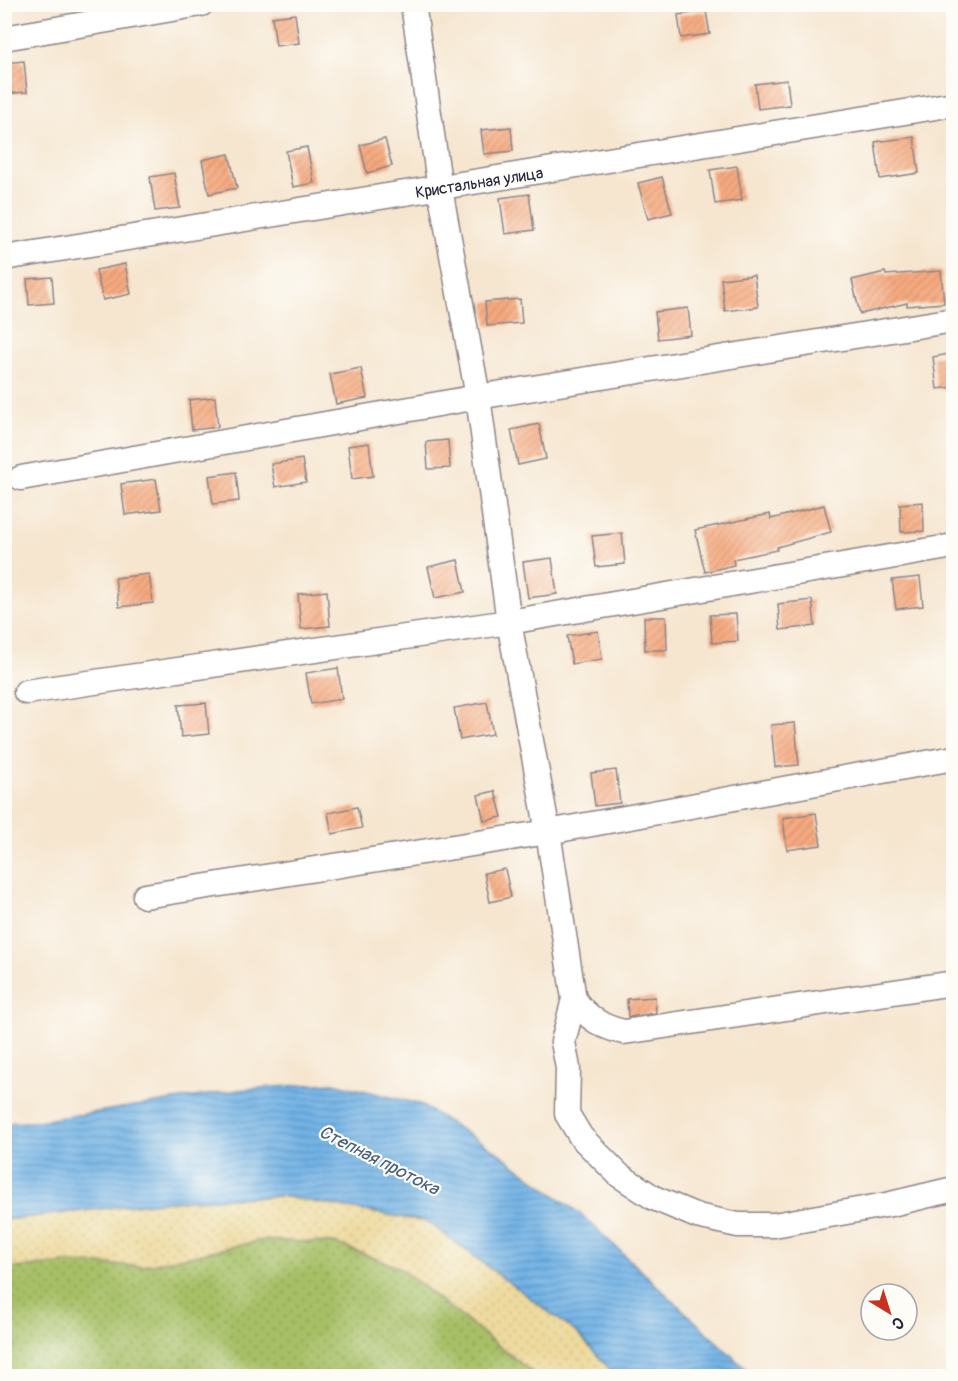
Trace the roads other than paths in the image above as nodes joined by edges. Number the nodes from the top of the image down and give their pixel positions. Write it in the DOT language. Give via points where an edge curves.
graph roads {
  1 [pos="201,4"];
  2 [pos="413,4"];
  3 [pos="4,38"];
  4 [pos="954,104"];
  5 [pos="440,189"];
  6 [pos="4,258"];
  7 [pos="954,320"];
  8 [pos="478,397"];
  9 [pos="21,478"];
  10 [pos="954,546"];
  11 [pos="509,622"];
  12 [pos="26,692"];
  13 [pos="954,758"];
  14 [pos="548,831"];
  15 [pos="146,896"];
  16 [pos="954,983"];
  17 [pos="574,999"];
  18 [pos="954,1188"];
  1 -- 3 [label="street"];
  2 -- 5 [label="street"];
  4 -- 5 [label="street, Кристальная улица"];
  5 -- 6 [label="street, Кристальная улица"];
  5 -- 8 [label="street"];
  7 -- 8 [label="street"];
  8 -- 9 [label="street"];
  8 -- 11 [label="street"];
  10 -- 11 [label="street"];
  11 -- 12 [label="street"];
  11 -- 14 [label="street"];
  13 -- 14 [label="street"];
  14 -- 15 [label="street"];
  14 -- 17 [label="street"];
  16 -- 17 [label="street" via="624,1032 597,1022"];
  17 -- 18 [label="street" via="563,1042 568,1068 567,1114 581,1137 619,1174 654,1198 707,1219 738,1226 774,1225"];
}
